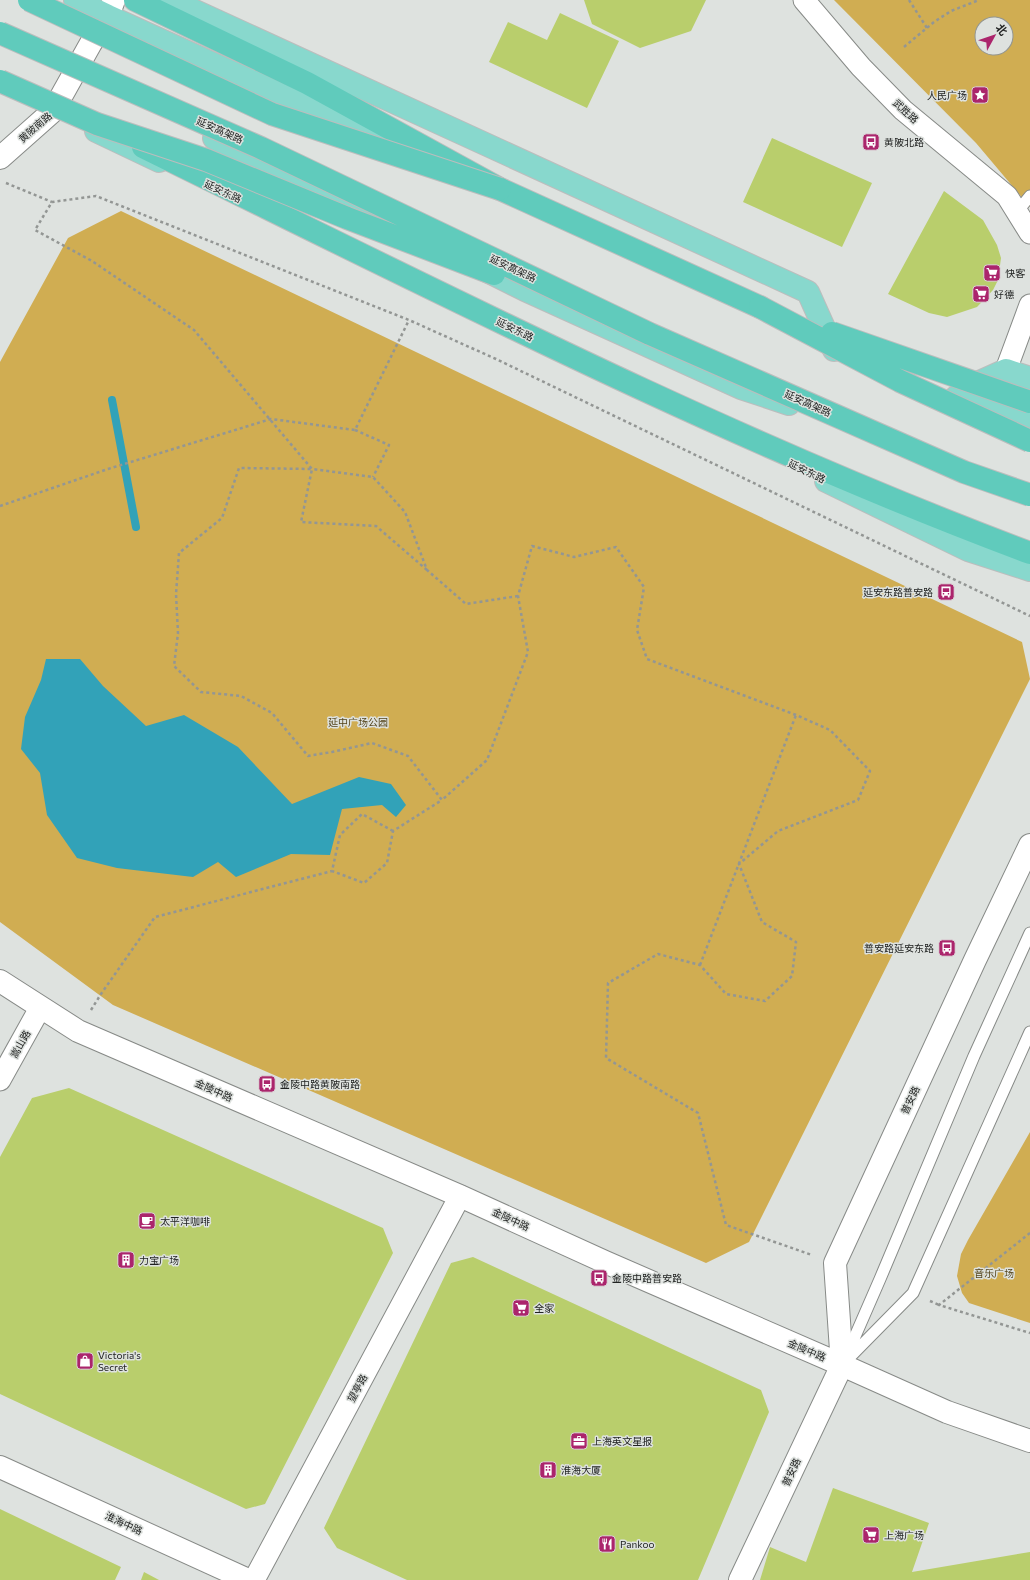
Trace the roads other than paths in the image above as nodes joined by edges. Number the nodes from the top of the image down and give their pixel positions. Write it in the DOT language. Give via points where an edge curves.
graph roads {
  1 [pos="29,0"];
  2 [pos="75,0"];
  3 [pos="136,0"];
  4 [pos="171,0"];
  5 [pos="804,0"];
  6 [pos="111,8"];
  7 [pos="0,33"];
  8 [pos="0,38"];
  9 [pos="76,72"];
  10 [pos="0,80"];
  11 [pos="0,89"];
  12 [pos="53,111"];
  13 [pos="97,124"];
  14 [pos="0,158"];
  15 [pos="500,189"];
  16 [pos="1024,204"];
  17 [pos="1030,233"];
  18 [pos="1030,306"];
  19 [pos="760,307"];
  20 [pos="650,334"];
  21 [pos="834,350"];
  22 [pos="1006,370"];
  23 [pos="1030,378"];
  24 [pos="950,395"];
  25 [pos="1030,402"];
  26 [pos="1030,425"];
  27 [pos="1030,441"];
  28 [pos="1030,488"];
  29 [pos="1030,495"];
  30 [pos="1030,553"];
  31 [pos="1030,570"];
  32 [pos="1030,845"];
  33 [pos="1030,933"];
  34 [pos="0,981"];
  35 [pos="40,1008"];
  36 [pos="1030,1032"];
  37 [pos="0,1080"];
  38 [pos="460,1196"];
  39 [pos="842,1365"];
  40 [pos="1030,1441"];
  41 [pos="0,1467"];
  42 [pos="248,1580"];
  43 [pos="254,1580"];
  44 [pos="740,1580"];
  1 -- 15 [label="highway, bridge" via="272,114"];
  2 -- 6 [label="main road"];
  3 -- 15 [label="highway, bridge" via="307,83"];
  4 -- 21 [label="main road" via="808,292"];
  5 -- 16 [label="street, 武胜路" via="903,110 1007,196"];
  6 -- 9 [label="street, 黄陂南路"];
  6 -- 21 [label="main road" via="540,214"];
  7 -- 20 [label="highway, 延安高架路, bridge" via="261,148"];
  8 -- 9 [label="main road"];
  9 -- 12 [label="street, 黄陂南路"];
  9 -- 28 [label="main road" via="525,290 741,388"];
  10 -- 13 [label="highway, bridge"];
  11 -- 12 [label="main road, 延安东路"];
  12 -- 14 [label="street, 黄陂南路"];
  12 -- 31 [label="main road, 延安东路" via="510,326 968,550"];
  13 -- 20 [label="highway, bridge" via="206,160 347,218"];
  13 -- 30 [label="highway, bridge" via="409,278 772,448 959,527"];
  15 -- 19 [label="highway"];
  16 -- 17 [label="street, 武胜路"];
  18 -- 22 [label="street"];
  19 -- 25 [label="highway, bridge"];
  19 -- 27 [label="highway, bridge" via="900,381"];
  20 -- 29 [label="highway, 延安高架路, bridge" via="964,472"];
  21 -- 24 [label="main road"];
  22 -- 23 [label="main road"];
  22 -- 24 [label="main road"];
  24 -- 26 [label="main road"];
  32 -- 39 [label="street, 普安路" via="835,1263"];
  33 -- 39 [label="lane, 普安路" via="974,1056"];
  34 -- 35 [label="street, 金陵中路"];
  35 -- 37 [label="street, 嵩山路"];
  35 -- 38 [label="street, 金陵中路" via="78,1031"];
  36 -- 39 [label="lane, 普安路" via="913,1293"];
  38 -- 39 [label="street, 金陵中路"];
  38 -- 43 [label="street, 望亭路"];
  39 -- 40 [label="street, 金陵中路" via="947,1412"];
  39 -- 44 [label="street, 普安路"];
  41 -- 42 [label="street, 淮海中路"];
}
